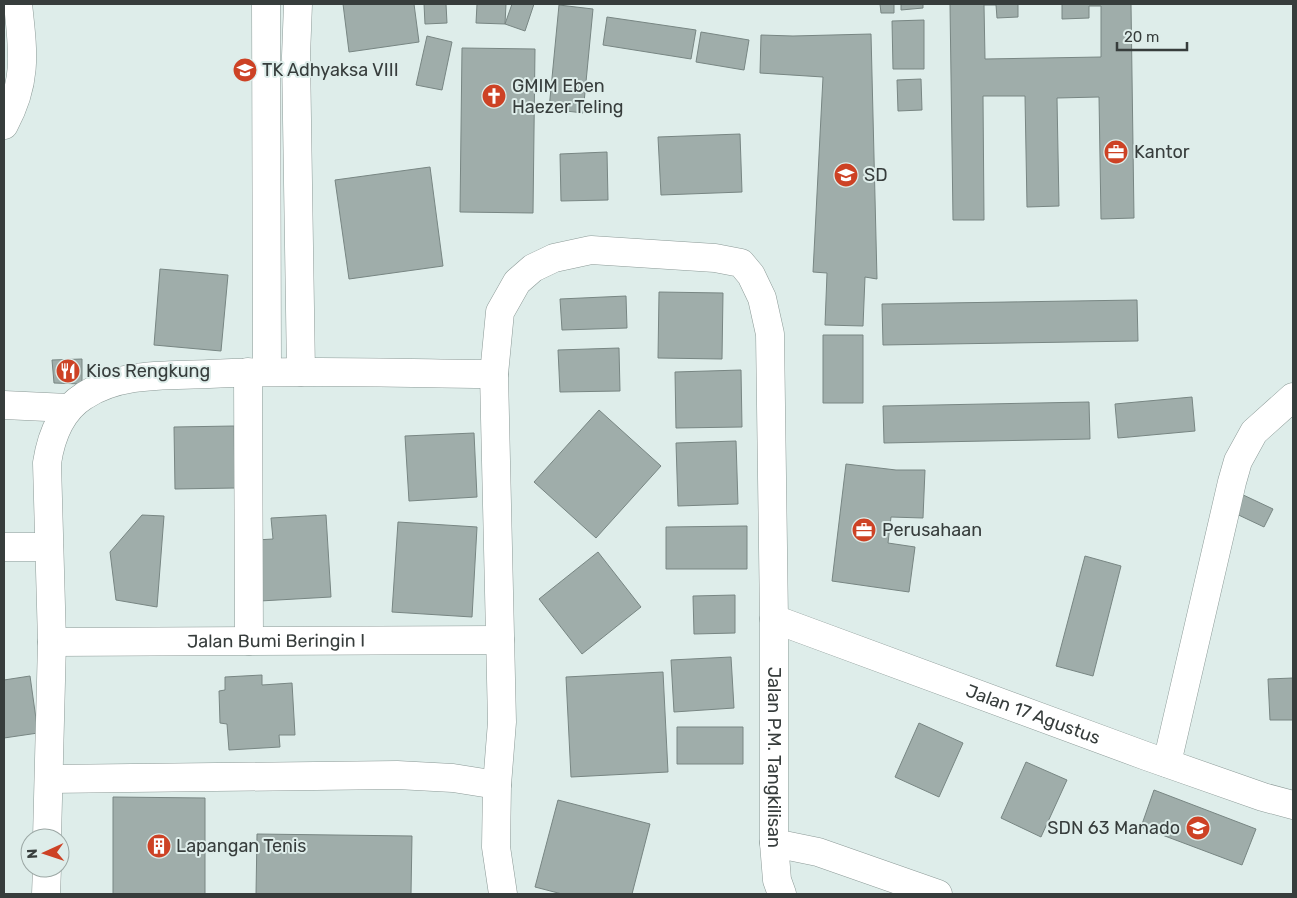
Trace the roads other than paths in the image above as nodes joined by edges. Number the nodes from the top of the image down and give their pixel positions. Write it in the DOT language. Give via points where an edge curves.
graph roads {
  1 [pos="18,4"];
  2 [pos="266,4"];
  3 [pos="298,4"];
  4 [pos="296,56"];
  5 [pos="266,57"];
  6 [pos="6,117"];
  7 [pos="267,228"];
  8 [pos="298,229"];
  9 [pos="258,372"];
  10 [pos="301,372"];
  11 [pos="494,374"];
  12 [pos="1293,397"];
  13 [pos="4,405"];
  14 [pos="68,408"];
  15 [pos="4,547"];
  16 [pos="49,547"];
  17 [pos="774,619"];
  18 [pos="500,640"];
  19 [pos="249,641"];
  20 [pos="52,642"];
  21 [pos="1167,763"];
  22 [pos="49,779"];
  23 [pos="497,785"];
  24 [pos="1293,805"];
  25 [pos="48,828"];
  26 [pos="774,843"];
  27 [pos="47,878"];
  28 [pos="46,894"];
  29 [pos="503,894"];
  30 [pos="782,894"];
  31 [pos="938,894"];
  1 -- 6 [label="street" via="23,66 20,86"];
  2 -- 5 [label="street"];
  3 -- 4 [label="street"];
  4 -- 5 [label="street"];
  4 -- 8 [label="street"];
  5 -- 7 [label="street"];
  7 -- 8 [label="street"];
  7 -- 9 [label="street"];
  8 -- 10 [label="street"];
  9 -- 10 [label="street"];
  9 -- 14 [label="street" via="138,377 105,385"];
  9 -- 19 [label="street"];
  10 -- 11 [label="street"];
  11 -- 17 [label="street, Jalan P.M. Tangkilisan" via="500,312 517,282 532,268 554,258 591,250 715,258 741,263 762,298 770,334"];
  11 -- 18 [label="street"];
  12 -- 21 [label="street" via="1254,432 1238,460"];
  13 -- 14 [label="street"];
  14 -- 16 [label="street" via="50,444 47,464"];
  15 -- 16 [label="street"];
  16 -- 20 [label="street"];
  17 -- 21 [label="street, Jalan 17 Agustus"];
  17 -- 26 [label="street, Jalan P.M. Tangkilisan"];
  18 -- 19 [label="street, Jalan Bumi Beringin I"];
  18 -- 23 [label="street" via="502,722"];
  19 -- 20 [label="street, Jalan Bumi Beringin I"];
  20 -- 22 [label="street"];
  21 -- 24 [label="street, Jalan 17 Agustus"];
  22 -- 23 [label="street" via="397,775 453,778"];
  22 -- 25 [label="street"];
  23 -- 29 [label="street" via="496,847"];
  26 -- 30 [label="street, Jalan P.M. Tangkilisan" via="777,880"];
  26 -- 31 [label="street" via="818,852"];
  27 -- 28 [label="street"];
}
